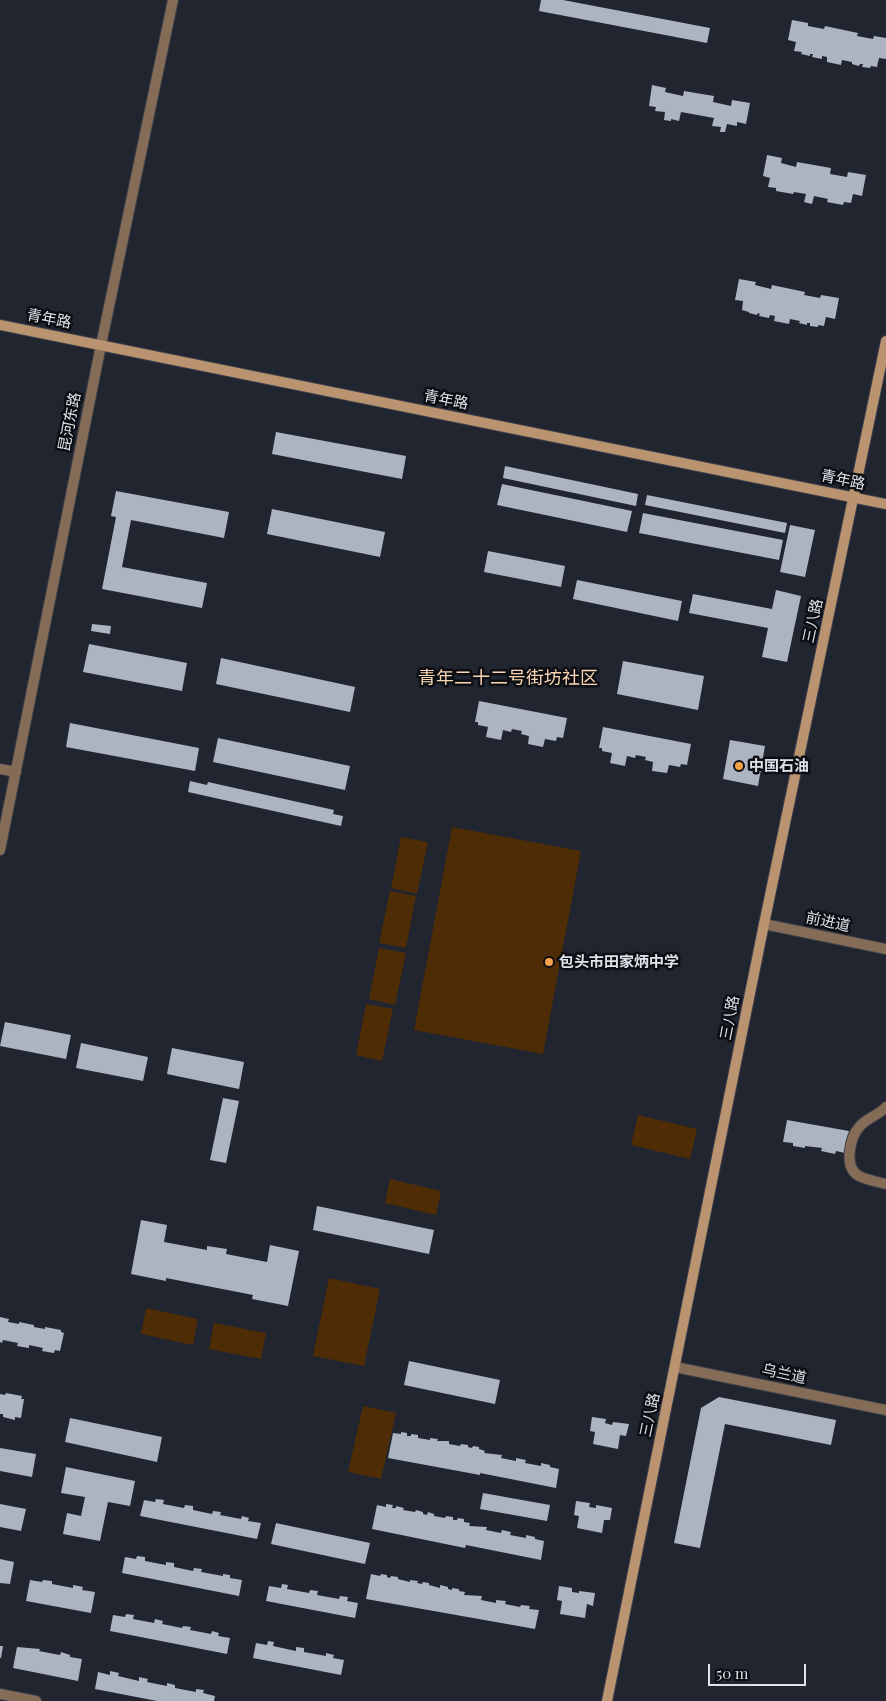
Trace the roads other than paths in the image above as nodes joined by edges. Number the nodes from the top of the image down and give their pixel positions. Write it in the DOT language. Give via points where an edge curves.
graph roads {
  1 [pos="173,0"];
  2 [pos="0,325"];
  3 [pos="886,341"];
  4 [pos="101,345"];
  5 [pos="854,498"];
  6 [pos="886,504"];
  7 [pos="0,769"];
  8 [pos="16,772"];
  9 [pos="0,850"];
  10 [pos="764,924"];
  11 [pos="886,949"];
  12 [pos="886,1107"];
  13 [pos="886,1184"];
  14 [pos="675,1367"];
  15 [pos="886,1410"];
  16 [pos="0,1694"];
  17 [pos="36,1701"];
  18 [pos="607,1701"];
  1 -- 4 [label="street, 昆河东路"];
  2 -- 4 [label="main road, 青年路"];
  3 -- 5 [label="main road, 三八路"];
  4 -- 5 [label="main road, 青年路"];
  4 -- 8 [label="street, 昆河东路"];
  5 -- 6 [label="main road, 青年路"];
  5 -- 10 [label="main road, 三八路"];
  7 -- 8 [label="street"];
  8 -- 9 [label="street, 昆河东路"];
  10 -- 11 [label="street, 前进道"];
  10 -- 14 [label="main road, 三八路"];
  12 -- 13 [label="street" via="861,1125 853,1137 850,1153 852,1170 859,1176"];
  14 -- 15 [label="street, 乌兰道"];
  14 -- 18 [label="main road, 三八路"];
  16 -- 17 [label="street"];
}
